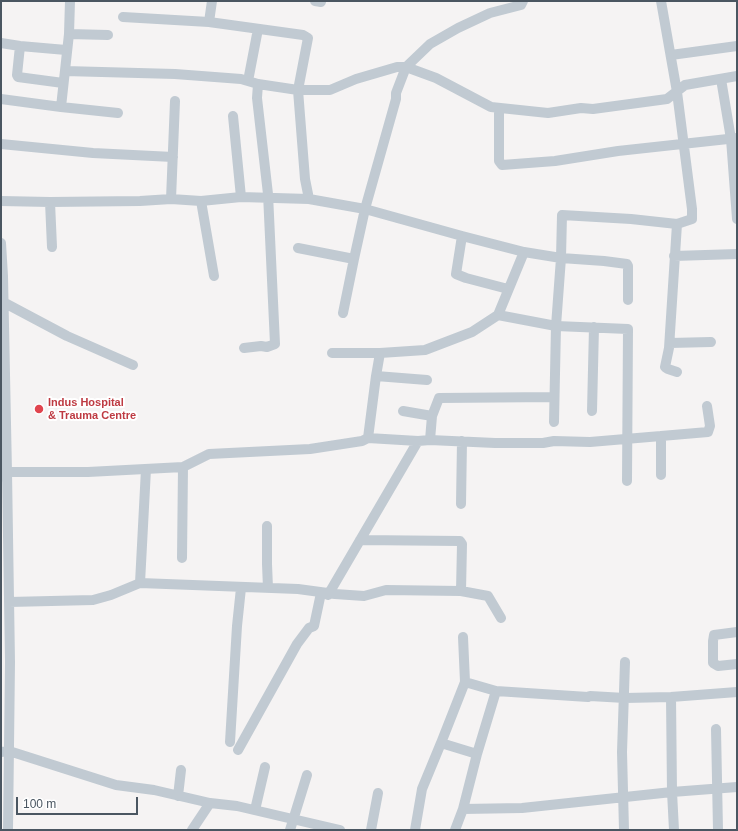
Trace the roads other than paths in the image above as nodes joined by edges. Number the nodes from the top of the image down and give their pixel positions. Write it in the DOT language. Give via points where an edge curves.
graph roads {
  1 [pos="70,1"];
  2 [pos="212,1"];
  3 [pos="523,1"];
  4 [pos="661,1"];
  5 [pos="123,17"];
  6 [pos="209,22"];
  7 [pos="258,29"];
  8 [pos="69,34"];
  9 [pos="108,36"];
  10 [pos="1,43"];
  11 [pos="20,46"];
  12 [pos="737,46"];
  13 [pos="66,50"];
  14 [pos="671,55"];
  15 [pos="406,67"];
  16 [pos="65,71"];
  17 [pos="737,76"];
  18 [pos="721,79"];
  19 [pos="253,82"];
  20 [pos="64,83"];
  21 [pos="298,90"];
  22 [pos="677,92"];
  23 [pos="1,99"];
  24 [pos="175,101"];
  25 [pos="61,107"];
  26 [pos="499,108"];
  27 [pos="118,113"];
  28 [pos="233,116"];
  29 [pos="734,139"];
  30 [pos="1,144"];
  31 [pos="683,144"];
  32 [pos="173,157"];
  33 [pos="242,197"];
  34 [pos="268,198"];
  35 [pos="171,199"];
  36 [pos="309,199"];
  37 [pos="1,201"];
  38 [pos="201,201"];
  39 [pos="50,202"];
  40 [pos="365,209"];
  41 [pos="737,220"];
  42 [pos="677,224"];
  43 [pos="462,236"];
  44 [pos="1,243"];
  45 [pos="52,247"];
  46 [pos="298,248"];
  47 [pos="524,252"];
  48 [pos="737,254"];
  49 [pos="674,256"];
  50 [pos="561,258"];
  51 [pos="354,259"];
  52 [pos="214,276"];
  53 [pos="508,289"];
  54 [pos="628,300"];
  55 [pos="3,302"];
  56 [pos="343,313"];
  57 [pos="498,315"];
  58 [pos="556,326"];
  59 [pos="594,327"];
  60 [pos="711,342"];
  61 [pos="670,343"];
  62 [pos="244,348"];
  63 [pos="332,352"];
  64 [pos="380,353"];
  65 [pos="133,364"];
  66 [pos="677,372"];
  67 [pos="376,376"];
  68 [pos="427,380"];
  69 [pos="554,397"];
  70 [pos="707,406"];
  71 [pos="403,411"];
  72 [pos="592,411"];
  73 [pos="432,416"];
  74 [pos="554,422"];
  75 [pos="661,436"];
  76 [pos="368,438"];
  77 [pos="627,438"];
  78 [pos="430,440"];
  79 [pos="418,441"];
  80 [pos="462,441"];
  81 [pos="183,467"];
  82 [pos="146,469"];
  83 [pos="661,475"];
  84 [pos="4,476"];
  85 [pos="627,481"];
  86 [pos="461,504"];
  87 [pos="267,526"];
  88 [pos="360,540"];
  89 [pos="182,558"];
  90 [pos="140,584"];
  91 [pos="241,588"];
  92 [pos="268,588"];
  93 [pos="461,591"];
  94 [pos="326,594"];
  95 [pos="9,602"];
  96 [pos="501,618"];
  97 [pos="737,632"];
  98 [pos="463,637"];
  99 [pos="625,662"];
  100 [pos="737,664"];
  101 [pos="465,682"];
  102 [pos="496,691"];
  103 [pos="737,692"];
  104 [pos="671,697"];
  105 [pos="624,698"];
  106 [pos="716,729"];
  107 [pos="230,742"];
  108 [pos="441,743"];
  109 [pos="238,750"];
  110 [pos="5,752"];
  111 [pos="477,754"];
  112 [pos="265,767"];
  113 [pos="181,770"];
  114 [pos="307,775"];
  115 [pos="737,787"];
  116 [pos="717,788"];
  117 [pos="672,792"];
  118 [pos="378,793"];
  119 [pos="178,796"];
  120 [pos="623,797"];
  121 [pos="210,803"];
  122 [pos="463,809"];
  123 [pos="255,810"];
  124 [pos="293,819"];
  125 [pos="8,830"];
  126 [pos="192,830"];
  127 [pos="290,830"];
  128 [pos="340,830"];
  129 [pos="371,830"];
  130 [pos="416,830"];
  131 [pos="455,830"];
  132 [pos="624,830"];
  133 [pos="674,830"];
  134 [pos="718,830"];
  1 -- 8 [label="street"];
  2 -- 6 [label="street"];
  3 -- 15 [label="street" via="521,5 490,13 458,28 430,44"];
  4 -- 14 [label="street"];
  5 -- 6 [label="street"];
  6 -- 7 [label="street"];
  7 -- 19 [label="street"];
  7 -- 21 [label="street" via="303,35 308,38"];
  8 -- 9 [label="street"];
  8 -- 13 [label="street"];
  10 -- 11 [label="street"];
  11 -- 13 [label="street"];
  11 -- 20 [label="street" via="18,77"];
  12 -- 14 [label="street"];
  13 -- 16 [label="street"];
  14 -- 22 [label="street"];
  15 -- 21 [label="street" via="356,79 330,90"];
  15 -- 26 [label="street" via="436,78 491,107"];
  15 -- 40 [label="street" via="396,93"];
  16 -- 19 [label="street" via="175,74"];
  16 -- 20 [label="street"];
  17 -- 18 [label="street"];
  18 -- 22 [label="street" via="685,85"];
  18 -- 29 [label="street"];
  19 -- 21 [label="street"];
  19 -- 34 [label="street"];
  20 -- 25 [label="street"];
  21 -- 36 [label="street"];
  22 -- 26 [label="street" via="667,99 593,109 581,108 548,113"];
  22 -- 31 [label="street"];
  23 -- 25 [label="street"];
  24 -- 32 [label="street"];
  25 -- 27 [label="street"];
  26 -- 31 [label="street" via="499,161 502,165 555,161"];
  28 -- 33 [label="street"];
  29 -- 31 [label="street"];
  29 -- 41 [label="street"];
  30 -- 32 [label="street" via="93,153"];
  31 -- 42 [label="street" via="692,219"];
  32 -- 35 [label="street"];
  33 -- 34 [label="street"];
  33 -- 38 [label="street"];
  34 -- 36 [label="street"];
  34 -- 62 [label="street" via="275,344"];
  35 -- 38 [label="street"];
  35 -- 39 [label="street"];
  36 -- 40 [label="street"];
  37 -- 39 [label="street"];
  38 -- 52 [label="street"];
  39 -- 45 [label="street"];
  40 -- 43 [label="street"];
  40 -- 51 [label="street"];
  42 -- 49 [label="street"];
  42 -- 50 [label="street" via="632,218 562,215"];
  43 -- 47 [label="street"];
  43 -- 53 [label="street" via="456,274"];
  44 -- 55 [label="street"];
  46 -- 51 [label="street"];
  47 -- 50 [label="street"];
  47 -- 53 [label="street"];
  48 -- 49 [label="street"];
  49 -- 61 [label="street"];
  50 -- 54 [label="street" via="627,264"];
  50 -- 58 [label="street"];
  51 -- 56 [label="street"];
  53 -- 57 [label="street"];
  55 -- 65 [label="street" via="66,336"];
  55 -- 84 [label="street"];
  57 -- 58 [label="street"];
  57 -- 64 [label="street" via="472,332 425,350"];
  58 -- 59 [label="street"];
  58 -- 69 [label="street"];
  59 -- 72 [label="street"];
  59 -- 77 [label="street" via="628,329"];
  60 -- 61 [label="street"];
  61 -- 66 [label="street" via="665,367"];
  63 -- 64 [label="street"];
  64 -- 67 [label="street"];
  67 -- 68 [label="street"];
  67 -- 76 [label="street"];
  69 -- 73 [label="street" via="439,398"];
  69 -- 74 [label="street"];
  70 -- 75 [label="street" via="710,426 708,432"];
  71 -- 73 [label="street"];
  73 -- 78 [label="street"];
  75 -- 77 [label="street"];
  75 -- 83 [label="street"];
  76 -- 79 [label="street"];
  76 -- 81 [label="street" via="310,449 209,454"];
  77 -- 80 [label="street" via="590,442 554,440 543,443"];
  77 -- 85 [label="street"];
  78 -- 79 [label="street"];
  78 -- 80 [label="street"];
  79 -- 88 [label="street"];
  80 -- 86 [label="street"];
  81 -- 82 [label="street"];
  81 -- 89 [label="street"];
  82 -- 84 [label="street"];
  82 -- 90 [label="street"];
  84 -- 95 [label="street"];
  87 -- 92 [label="street"];
  88 -- 93 [label="street" via="460,541"];
  88 -- 94 [label="street"];
  90 -- 91 [label="street"];
  90 -- 95 [label="street" via="93,600"];
  91 -- 92 [label="street"];
  91 -- 107 [label="street"];
  92 -- 94 [label="street"];
  93 -- 94 [label="street" via="386,590 364,596"];
  93 -- 96 [label="street" via="488,596"];
  94 -- 109 [label="street" via="314,626 309,628 297,644"];
  95 -- 110 [label="street" via="10,662"];
  97 -- 100 [label="street" via="714,635 713,641 713,663 718,666"];
  98 -- 101 [label="street"];
  99 -- 105 [label="street"];
  101 -- 102 [label="street"];
  101 -- 108 [label="street"];
  102 -- 105 [label="street"];
  102 -- 111 [label="street"];
  103 -- 104 [label="street"];
  104 -- 105 [label="street"];
  104 -- 117 [label="street"];
  105 -- 120 [label="street"];
  106 -- 116 [label="street"];
  108 -- 111 [label="street"];
  108 -- 130 [label="street" via="422,789"];
  110 -- 119 [label="street" via="116,785"];
  110 -- 125 [label="street"];
  111 -- 122 [label="street"];
  112 -- 123 [label="street"];
  113 -- 119 [label="street"];
  114 -- 124 [label="street"];
  115 -- 116 [label="street"];
  116 -- 117 [label="street"];
  116 -- 134 [label="street"];
  117 -- 120 [label="street"];
  117 -- 133 [label="street"];
  118 -- 129 [label="street"];
  119 -- 121 [label="street"];
  120 -- 122 [label="street" via="522,808"];
  120 -- 132 [label="street"];
  121 -- 123 [label="street"];
  121 -- 126 [label="street"];
  122 -- 131 [label="street"];
  123 -- 124 [label="street"];
  124 -- 127 [label="street"];
  124 -- 128 [label="street"];
}
